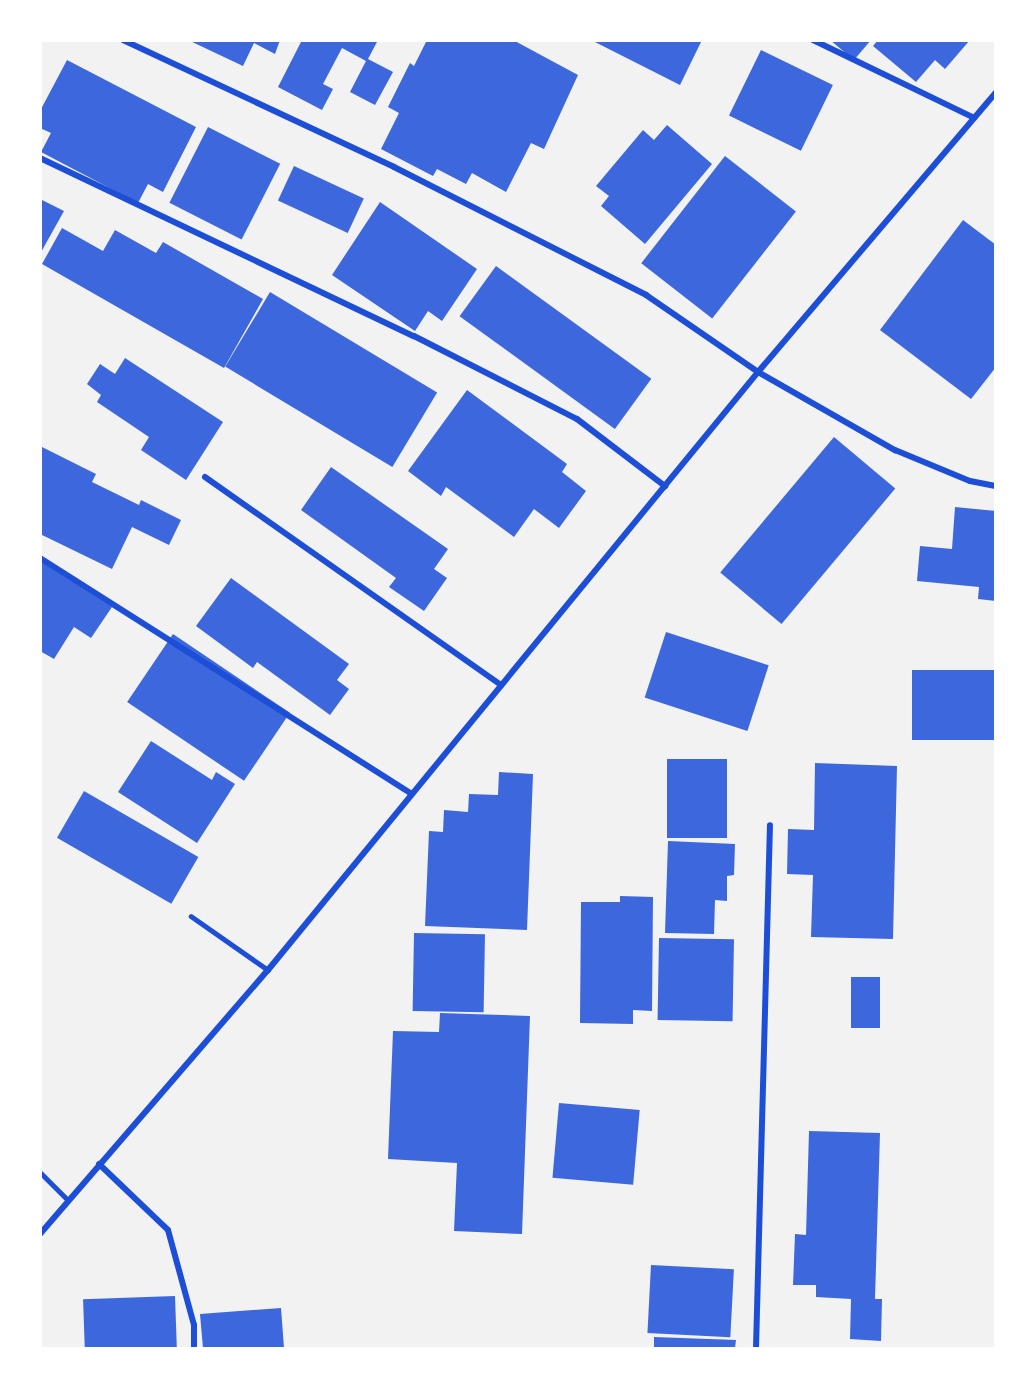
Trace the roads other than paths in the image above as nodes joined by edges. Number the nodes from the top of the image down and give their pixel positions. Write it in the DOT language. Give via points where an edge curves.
graph roads {
  1 [pos="123,40"];
  2 [pos="813,40"];
  3 [pos="996,92"];
  4 [pos="974,118"];
  5 [pos="40,158"];
  6 [pos="758,372"];
  7 [pos="205,477"];
  8 [pos="665,486"];
  9 [pos="996,486"];
  10 [pos="40,558"];
  11 [pos="501,685"];
  12 [pos="411,793"];
  13 [pos="770,825"];
  14 [pos="191,916"];
  15 [pos="268,970"];
  16 [pos="99,1164"];
  17 [pos="40,1172"];
  18 [pos="68,1200"];
  19 [pos="40,1234"];
  20 [pos="194,1348"];
  21 [pos="756,1348"];
  1 -- 6 [label="street" via="394,167 646,295"];
  2 -- 4 [label="street"];
  3 -- 4 [label="street"];
  4 -- 6 [label="street"];
  5 -- 8 [label="street" via="414,336 577,420"];
  6 -- 8 [label="street"];
  6 -- 9 [label="street" via="896,450 970,481"];
  7 -- 11 [label="street"];
  8 -- 11 [label="street"];
  10 -- 12 [label="street"];
  11 -- 12 [label="street"];
  12 -- 15 [label="street"];
  13 -- 21 [label="street"];
  14 -- 15 [label="lane"];
  15 -- 16 [label="street"];
  16 -- 18 [label="street"];
  16 -- 20 [label="street" via="168,1230 194,1325"];
  17 -- 18 [label="lane"];
  18 -- 19 [label="street"];
}
